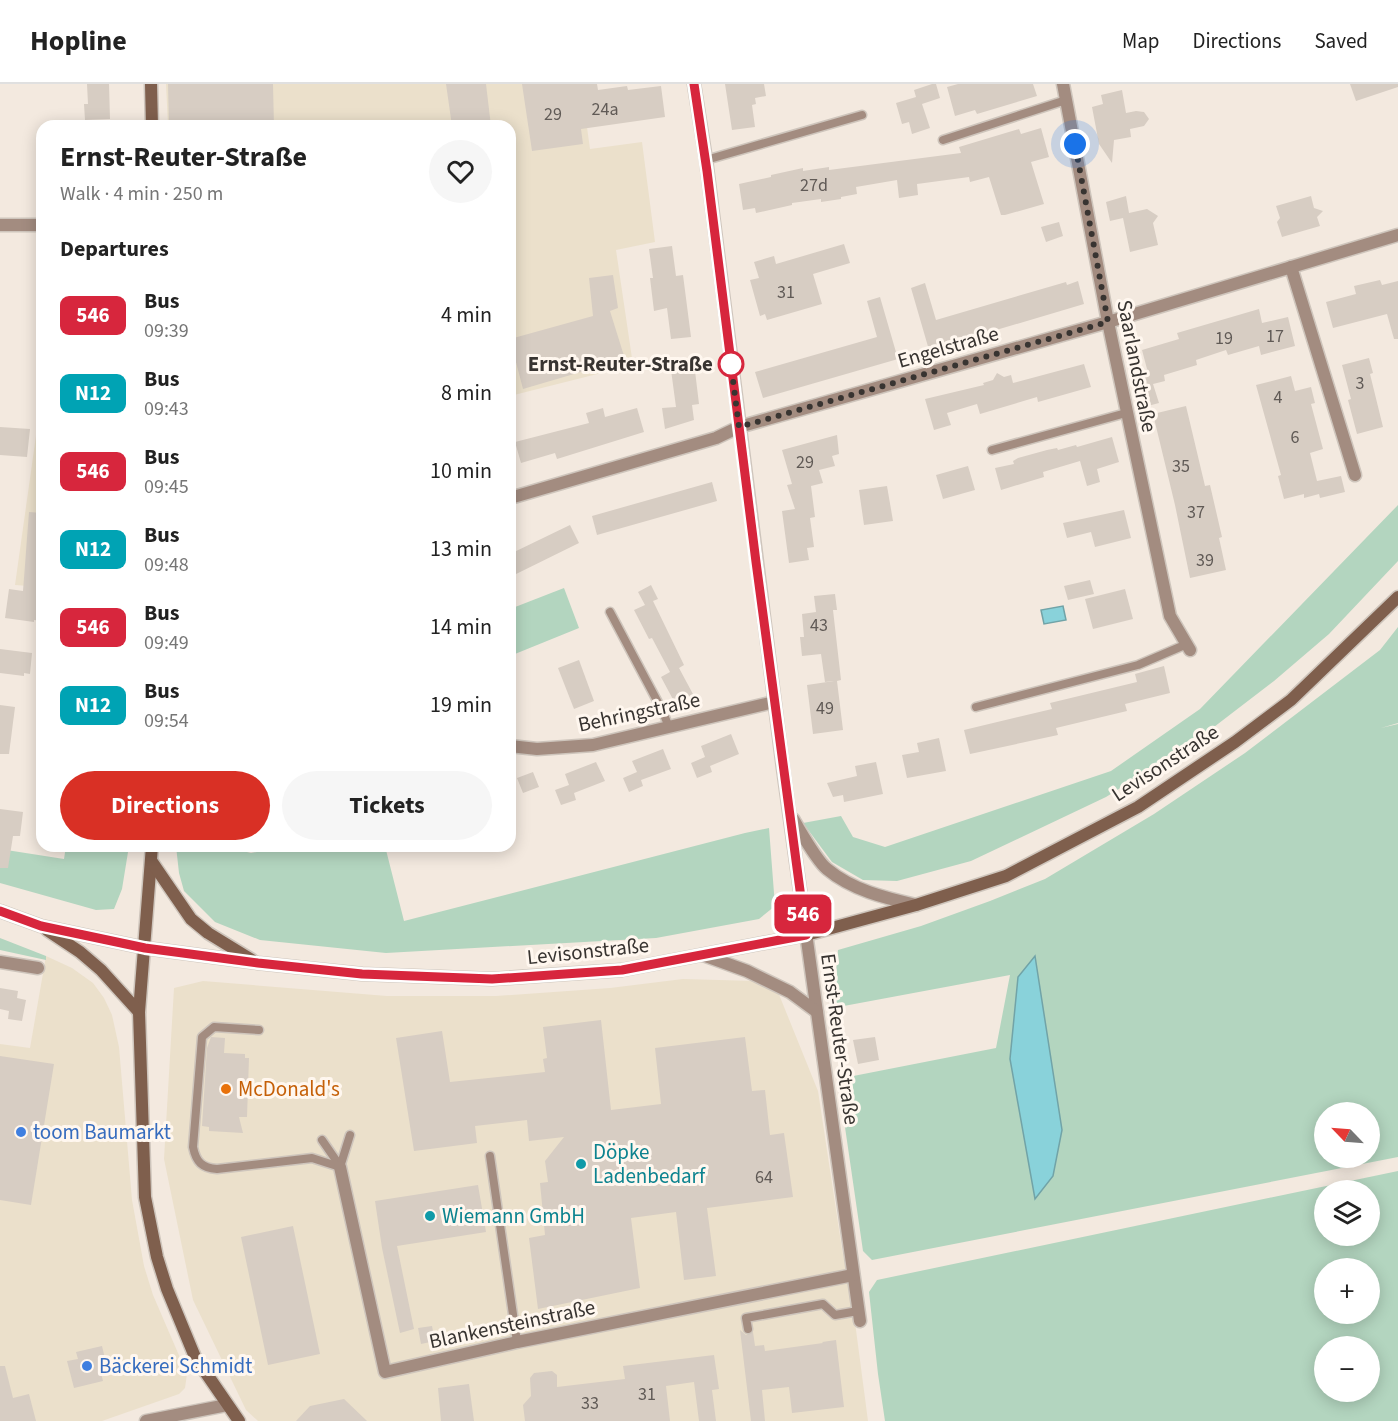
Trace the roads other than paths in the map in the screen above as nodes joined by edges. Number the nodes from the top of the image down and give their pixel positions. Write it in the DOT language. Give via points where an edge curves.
graph roads {
  1 [pos="151,84"];
  2 [pos="694,84"];
  3 [pos="1063,84"];
  4 [pos="1066,100"];
  5 [pos="862,114"];
  6 [pos="153,120"];
  7 [pos="943,140"];
  8 [pos="706,160"];
  9 [pos="0,225"];
  10 [pos="36,225"];
  11 [pos="1398,235"];
  12 [pos="1291,267"];
  13 [pos="1108,322"];
  14 [pos="1126,412"];
  15 [pos="739,427"];
  16 [pos="992,450"];
  17 [pos="1355,475"];
  18 [pos="516,496"];
  19 [pos="1398,597"];
  20 [pos="610,612"];
  21 [pos="1188,647"];
  22 [pos="774,702"];
  23 [pos="976,706"];
  24 [pos="669,727"];
  25 [pos="516,747"];
  26 [pos="790,816"];
  27 [pos="152,852"];
  28 [pos="152,862"];
  29 [pos="916,904"];
  30 [pos="0,911"];
  31 [pos="41,926"];
  32 [pos="806,935"];
  33 [pos="145,948"];
  34 [pos="703,955"];
  35 [pos="0,962"];
  36 [pos="258,963"];
  37 [pos="38,968"];
  38 [pos="139,1012"];
  39 [pos="817,1012"];
  40 [pos="259,1030"];
  41 [pos="350,1135"];
  42 [pos="322,1140"];
  43 [pos="490,1155"];
  44 [pos="340,1167"];
  45 [pos="853,1275"];
  46 [pos="859,1316"];
  47 [pos="747,1329"];
  48 [pos="517,1342"];
  49 [pos="227,1405"];
  50 [pos="146,1421"];
  51 [pos="238,1421"];
  1 -- 6 [label="main road"];
  2 -- 8 [label="street, Ernst-Reuter-Straße"];
  3 -- 4 [label="street, Saarlandstraße"];
  4 -- 7 [label="lane"];
  4 -- 13 [label="street, Saarlandstraße"];
  5 -- 8 [label="lane"];
  8 -- 15 [label="street, Ernst-Reuter-Straße"];
  9 -- 10 [label="street"];
  11 -- 12 [label="street, Engelstraße"];
  12 -- 13 [label="street, Engelstraße"];
  12 -- 17 [label="street"];
  13 -- 14 [label="street, Saarlandstraße"];
  13 -- 15 [label="street, Engelstraße"];
  14 -- 16 [label="lane"];
  14 -- 21 [label="street, Saarlandstraße" via="1170,616"];
  15 -- 18 [label="street, Engelstraße" via="716,438"];
  15 -- 22 [label="street, Ernst-Reuter-Straße"];
  19 -- 29 [label="main road, Levisonstraße" via="1291,700 1137,807 1006,876"];
  20 -- 24 [label="lane"];
  21 -- 23 [label="lane" via="1138,665"];
  22 -- 24 [label="street, Behringstraße"];
  22 -- 26 [label="street, Ernst-Reuter-Straße"];
  24 -- 25 [label="street, Behringstraße" via="593,745"];
  26 -- 29 [label="street" via="825,868 857,888"];
  26 -- 32 [label="street, Ernst-Reuter-Straße"];
  27 -- 28 [label="main road"];
  28 -- 33 [label="main road"];
  28 -- 36 [label="main road, Levisonstraße" via="191,919"];
  29 -- 32 [label="main road, Levisonstraße"];
  30 -- 31 [label="main road, Levisonstraße"];
  31 -- 33 [label="main road, Levisonstraße"];
  31 -- 38 [label="main road, Levisonstraße" via="101,970"];
  32 -- 34 [label="main road, Levisonstraße"];
  32 -- 39 [label="street, Ernst-Reuter-Straße"];
  33 -- 36 [label="main road, Levisonstraße"];
  33 -- 38 [label="main road"];
  34 -- 36 [label="main road, Levisonstraße" via="622,970 492,979 362,974"];
  34 -- 39 [label="street" via="790,992"];
  35 -- 37 [label="street"];
  38 -- 49 [label="main road" via="145,1197 157,1257 195,1357"];
  39 -- 45 [label="street, Ernst-Reuter-Straße"];
  40 -- 44 [label="lane" via="214,1027 202,1037 195,1158 201,1165 217,1169 312,1158"];
  41 -- 44 [label="lane"];
  42 -- 44 [label="lane"];
  43 -- 48 [label="lane"];
  44 -- 48 [label="street, Blankensteinstraße" via="385,1372"];
  45 -- 46 [label="street, Ernst-Reuter-Straße"];
  45 -- 48 [label="street, Blankensteinstraße"];
  46 -- 47 [label="lane" via="835,1315 823,1304 746,1318"];
  49 -- 50 [label="street"];
  49 -- 51 [label="main road"];
}
